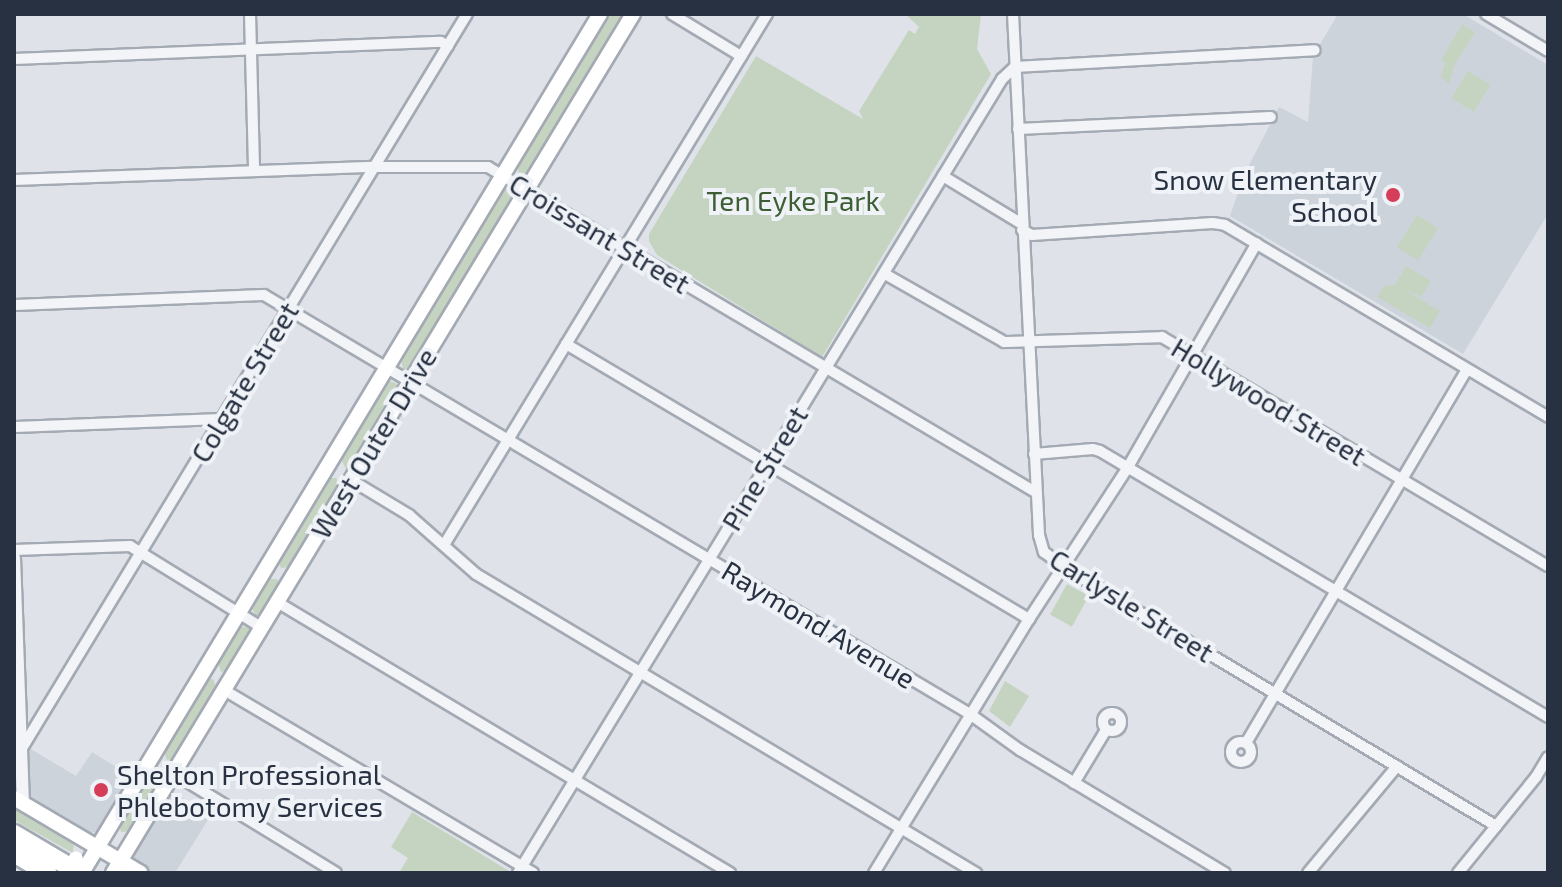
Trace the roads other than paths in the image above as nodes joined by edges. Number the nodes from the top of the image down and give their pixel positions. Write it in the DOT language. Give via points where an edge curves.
graph roads {
  1 [pos="250,14"];
  2 [pos="467,14"];
  3 [pos="600,14"];
  4 [pos="633,14"];
  5 [pos="672,14"];
  6 [pos="767,14"];
  7 [pos="1013,14"];
  8 [pos="1486,14"];
  9 [pos="448,46"];
  10 [pos="250,49"];
  11 [pos="1315,50"];
  12 [pos="1548,51"];
  13 [pos="741,56"];
  14 [pos="14,59"];
  15 [pos="1015,67"];
  16 [pos="1271,117"];
  17 [pos="1018,129"];
  18 [pos="374,167"];
  19 [pos="254,171"];
  20 [pos="503,174"];
  21 [pos="943,176"];
  22 [pos="14,180"];
  23 [pos="526,190"];
  24 [pos="1022,227"];
  25 [pos="1257,243"];
  26 [pos="624,248"];
  27 [pos="885,274"];
  28 [pos="14,305"];
  29 [pos="289,308"];
  30 [pos="1029,343"];
  31 [pos="566,344"];
  32 [pos="1192,355"];
  33 [pos="386,367"];
  34 [pos="825,367"];
  35 [pos="1467,369"];
  36 [pos="410,381"];
  37 [pos="1548,417"];
  38 [pos="222,419"];
  39 [pos="14,427"];
  40 [pos="508,439"];
  41 [pos="1034,454"];
  42 [pos="767,463"];
  43 [pos="326,466"];
  44 [pos="1128,467"];
  45 [pos="351,480"];
  46 [pos="1402,480"];
  47 [pos="1037,493"];
  48 [pos="444,545"];
  49 [pos="14,550"];
  50 [pos="140,553"];
  51 [pos="14,558"];
  52 [pos="709,559"];
  53 [pos="266,565"];
  54 [pos="1548,566"];
  55 [pos="1064,567"];
  56 [pos="290,581"];
  57 [pos="1337,592"];
  58 [pos="277,602"];
  59 [pos="237,613"];
  60 [pos="1029,619"];
  61 [pos="261,627"];
  62 [pos="641,673"];
  63 [pos="224,690"];
  64 [pos="1275,693"];
  65 [pos="970,714"];
  66 [pos="1548,717"];
  67 [pos="1103,735"];
  68 [pos="1246,743"];
  69 [pos="21,750"];
  70 [pos="149,757"];
  71 [pos="1548,757"];
  72 [pos="1397,766"];
  73 [pos="173,773"];
  74 [pos="574,780"];
  75 [pos="1074,783"];
  76 [pos="18,801"];
  77 [pos="112,817"];
  78 [pos="1496,826"];
  79 [pos="901,828"];
  80 [pos="73,832"];
  81 [pos="14,834"];
  82 [pos="135,836"];
  83 [pos="95,846"];
  84 [pos="14,853"];
  85 [pos="117,866"];
  86 [pos="81,867"];
  87 [pos="520,870"];
  88 [pos="47,873"];
  89 [pos="67,873"];
  90 [pos="139,873"];
  91 [pos="336,873"];
  92 [pos="533,873"];
  93 [pos="730,873"];
  94 [pos="874,873"];
  95 [pos="976,873"];
  96 [pos="1225,873"];
  97 [pos="1308,873"];
  98 [pos="1458,873"];
  1 -- 10 [label="street"];
  2 -- 9 [label="street, Colgate Street"];
  3 -- 20 [label="main road, West Outer Drive"];
  4 -- 23 [label="main road, West Outer Drive"];
  5 -- 13 [label="street"];
  6 -- 13 [label="street"];
  7 -- 15 [label="street, Carlysle Street"];
  8 -- 12 [label="street"];
  9 -- 10 [label="street" via="441,42"];
  9 -- 18 [label="street, Colgate Street"];
  10 -- 14 [label="street"];
  10 -- 19 [label="street"];
  11 -- 15 [label="street"];
  13 -- 26 [label="street"];
  15 -- 17 [label="street, Carlysle Street"];
  15 -- 21 [label="street, Pine Street" via="1002,79"];
  16 -- 17 [label="street"];
  17 -- 24 [label="street, Carlysle Street"];
  18 -- 19 [label="street, Croissant Street"];
  18 -- 20 [label="street, Croissant Street" via="488,167"];
  18 -- 29 [label="street, Colgate Street"];
  19 -- 22 [label="street, Croissant Street"];
  20 -- 23 [label="street, Croissant Street"];
  20 -- 33 [label="main road, West Outer Drive"];
  21 -- 24 [label="street"];
  21 -- 27 [label="street, Pine Street"];
  23 -- 26 [label="street, Croissant Street"];
  23 -- 36 [label="main road, West Outer Drive"];
  24 -- 25 [label="street" via="1032,235 1213,223"];
  24 -- 30 [label="street, Carlysle Street"];
  25 -- 32 [label="street"];
  25 -- 35 [label="street"];
  26 -- 31 [label="street"];
  26 -- 34 [label="street, Croissant Street"];
  27 -- 30 [label="street, Hollywood Street" via="998,340"];
  27 -- 34 [label="street, Pine Street"];
  28 -- 29 [label="street" via="261,294"];
  29 -- 33 [label="street, Raymond Avenue"];
  29 -- 38 [label="street, Colgate Street"];
  30 -- 32 [label="street, Hollywood Street" via="1157,335"];
  30 -- 41 [label="street, Carlysle Street"];
  31 -- 40 [label="street"];
  31 -- 42 [label="street"];
  32 -- 44 [label="street"];
  32 -- 46 [label="street, Hollywood Street"];
  33 -- 36 [label="street, Raymond Avenue"];
  33 -- 43 [label="main road, West Outer Drive"];
  34 -- 42 [label="street, Pine Street"];
  34 -- 47 [label="street, Croissant Street"];
  35 -- 37 [label="street"];
  35 -- 46 [label="street"];
  36 -- 40 [label="street, Raymond Avenue"];
  36 -- 45 [label="main road, West Outer Drive"];
  38 -- 39 [label="street"];
  38 -- 50 [label="street, Colgate Street"];
  40 -- 48 [label="street"];
  40 -- 52 [label="street, Raymond Avenue"];
  41 -- 44 [label="street" via="1093,449"];
  41 -- 47 [label="street, Carlysle Street"];
  42 -- 52 [label="street, Pine Street"];
  42 -- 60 [label="street"];
  43 -- 45 [label="main road"];
  43 -- 53 [label="main road, West Outer Drive"];
  44 -- 55 [label="street"];
  44 -- 57 [label="street"];
  45 -- 48 [label="street" via="409,515"];
  45 -- 56 [label="main road, West Outer Drive"];
  46 -- 54 [label="street, Hollywood Street"];
  46 -- 57 [label="street"];
  47 -- 55 [label="street, Carlysle Street" via="1040,544"];
  48 -- 62 [label="street" via="476,574"];
  49 -- 50 [label="street" via="130,546"];
  50 -- 59 [label="street"];
  50 -- 69 [label="street, Colgate Street"];
  51 -- 69 [label="street"];
  52 -- 62 [label="street, Pine Street"];
  52 -- 65 [label="street, Raymond Avenue"];
  53 -- 56 [label="main road"];
  53 -- 59 [label="main road, West Outer Drive"];
  55 -- 60 [label="street"];
  55 -- 64 [label="street, Carlysle Street"];
  56 -- 58 [label="main road, West Outer Drive"];
  57 -- 64 [label="street"];
  57 -- 66 [label="street"];
  58 -- 61 [label="main road, West Outer Drive"];
  58 -- 74 [label="street"];
  59 -- 61 [label="street"];
  59 -- 70 [label="main road, West Outer Drive"];
  60 -- 65 [label="street"];
  61 -- 63 [label="main road, West Outer Drive"];
  62 -- 74 [label="street, Pine Street"];
  62 -- 79 [label="street"];
  63 -- 73 [label="main road, West Outer Drive"];
  63 -- 87 [label="street"];
  64 -- 68 [label="street"];
  64 -- 72 [label="street, Carlysle Street"];
  65 -- 75 [label="street, Raymond Avenue"];
  65 -- 79 [label="street"];
  67 -- 75 [label="street"];
  69 -- 76 [label="street"];
  70 -- 73 [label="main road"];
  70 -- 77 [label="main road, West Outer Drive"];
  71 -- 78 [label="street"];
  72 -- 78 [label="street, Carlysle Street"];
  72 -- 97 [label="street"];
  73 -- 82 [label="main road, West Outer Drive"];
  73 -- 91 [label="street"];
  74 -- 87 [label="street, Pine Street"];
  74 -- 93 [label="street"];
  75 -- 96 [label="street, Raymond Avenue"];
  76 -- 80 [label="main road"];
  77 -- 82 [label="main road" via="119,835"];
  77 -- 83 [label="main road, West Outer Drive"];
  78 -- 98 [label="street"];
  79 -- 94 [label="street"];
  79 -- 95 [label="street"];
  80 -- 83 [label="main road"];
  80 -- 86 [label="main road"];
  81 -- 86 [label="highway"];
  82 -- 85 [label="main road, West Outer Drive"];
  83 -- 85 [label="main road"];
  83 -- 86 [label="main road, West Outer Drive"];
  84 -- 88 [label="highway"];
  85 -- 90 [label="main road"];
  86 -- 89 [label="main road, West Outer Drive, bridge"];
  87 -- 92 [label="street"];
}
